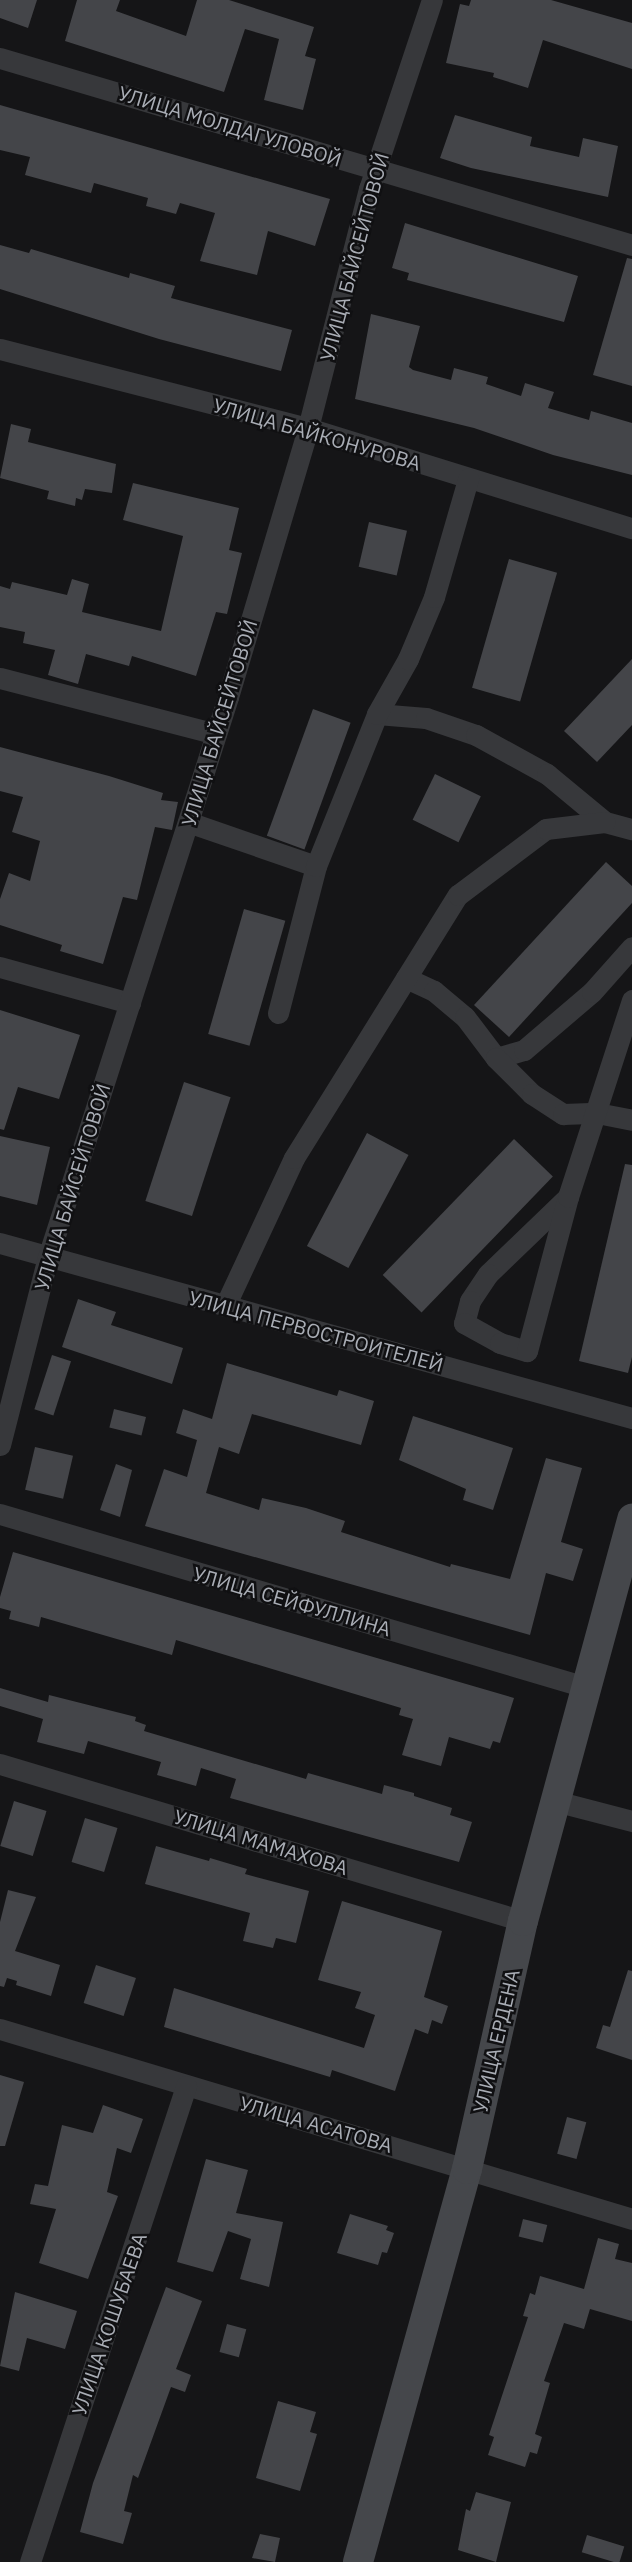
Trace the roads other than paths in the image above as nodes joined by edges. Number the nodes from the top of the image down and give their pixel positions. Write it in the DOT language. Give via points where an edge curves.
graph roads {
  1 [pos="432,0"];
  2 [pos="0,58"];
  3 [pos="376,170"];
  4 [pos="632,244"];
  5 [pos="0,349"];
  6 [pos="308,428"];
  7 [pos="468,479"];
  8 [pos="632,528"];
  9 [pos="0,678"];
  10 [pos="377,714"];
  11 [pos="216,734"];
  12 [pos="188,822"];
  13 [pos="605,822"];
  14 [pos="632,828"];
  15 [pos="316,866"];
  16 [pos="632,947"];
  17 [pos="0,967"];
  18 [pos="406,978"];
  19 [pos="632,1000"];
  20 [pos="130,1003"];
  21 [pos="278,1013"];
  22 [pos="496,1058"];
  23 [pos="597,1113"];
  24 [pos="632,1120"];
  25 [pos="568,1197"];
  26 [pos="0,1243"];
  27 [pos="48,1257"];
  28 [pos="225,1306"];
  29 [pos="632,1418"];
  30 [pos="0,1445"];
  31 [pos="0,1514"];
  32 [pos="632,1519"];
  33 [pos="585,1687"];
  34 [pos="0,1764"];
  35 [pos="555,1801"];
  36 [pos="632,1821"];
  37 [pos="523,1921"];
  38 [pos="0,2030"];
  39 [pos="186,2086"];
  40 [pos="467,2169"];
  41 [pos="632,2219"];
  42 [pos="354,2557"];
  43 [pos="30,2562"];
  1 -- 3 [label="street, УЛИЦА БАЙСЕЙТОВОЙ"];
  2 -- 3 [label="street, УЛИЦА МОЛДАГУЛОВОЙ"];
  3 -- 4 [label="street, УЛИЦА МОЛДАГУЛОВОЙ"];
  3 -- 6 [label="street, УЛИЦА БАЙСЕЙТОВОЙ"];
  5 -- 6 [label="street, УЛИЦА БАЙКОНУРОВА"];
  6 -- 7 [label="street, УЛИЦА БАЙКОНУРОВА"];
  6 -- 11 [label="street, УЛИЦА БАЙСЕЙТОВОЙ"];
  7 -- 8 [label="street, УЛИЦА БАЙКОНУРОВА"];
  7 -- 10 [label="street" via="434,597 408,659"];
  9 -- 11 [label="street"];
  10 -- 13 [label="street" via="426,718 476,735 547,774"];
  10 -- 15 [label="street"];
  11 -- 12 [label="street, УЛИЦА БАЙСЕЙТОВОЙ"];
  12 -- 15 [label="street"];
  12 -- 20 [label="street, УЛИЦА БАЙСЕЙТОВОЙ"];
  13 -- 14 [label="street"];
  13 -- 18 [label="street" via="546,829 511,853 459,895"];
  15 -- 21 [label="street"];
  16 -- 22 [label="street" via="592,992 524,1050"];
  17 -- 20 [label="street"];
  18 -- 22 [label="street" via="434,991 465,1017"];
  18 -- 28 [label="street" via="294,1158"];
  19 -- 23 [label="street"];
  20 -- 27 [label="street, УЛИЦА БАЙСЕЙТОВОЙ"];
  22 -- 23 [label="street" via="532,1094 563,1114"];
  23 -- 24 [label="street"];
  23 -- 25 [label="street"];
  25 -- 25 [label="street" via="527,1351 500,1343 464,1323 470,1301 488,1274"];
  26 -- 27 [label="street, УЛИЦА ПЕРВОСТРОИТЕЛЕЙ"];
  27 -- 28 [label="street, УЛИЦА ПЕРВОСТРОИТЕЛЕЙ"];
  27 -- 30 [label="street, УЛИЦА БАЙСЕЙТОВОЙ"];
  28 -- 29 [label="street, УЛИЦА ПЕРВОСТРОИТЕЛЕЙ"];
  31 -- 33 [label="street, УЛИЦА СЕЙФУЛЛИНА"];
  32 -- 33 [label="street, УЛИЦА ЕРДЕНА"];
  33 -- 35 [label="street, УЛИЦА ЕРДЕНА"];
  34 -- 37 [label="street, УЛИЦА МАМАХОВА"];
  35 -- 36 [label="street"];
  35 -- 37 [label="street, УЛИЦА ЕРДЕНА"];
  37 -- 40 [label="street, УЛИЦА ЕРДЕНА"];
  38 -- 39 [label="street, УЛИЦА АСАТОВА"];
  39 -- 40 [label="street, УЛИЦА АСАТОВА"];
  39 -- 43 [label="street, УЛИЦА КОШУБАЕВА"];
  40 -- 41 [label="street, УЛИЦА АСАТОВА"];
  40 -- 42 [label="street, УЛИЦА ЕРДЕНА"];
}
